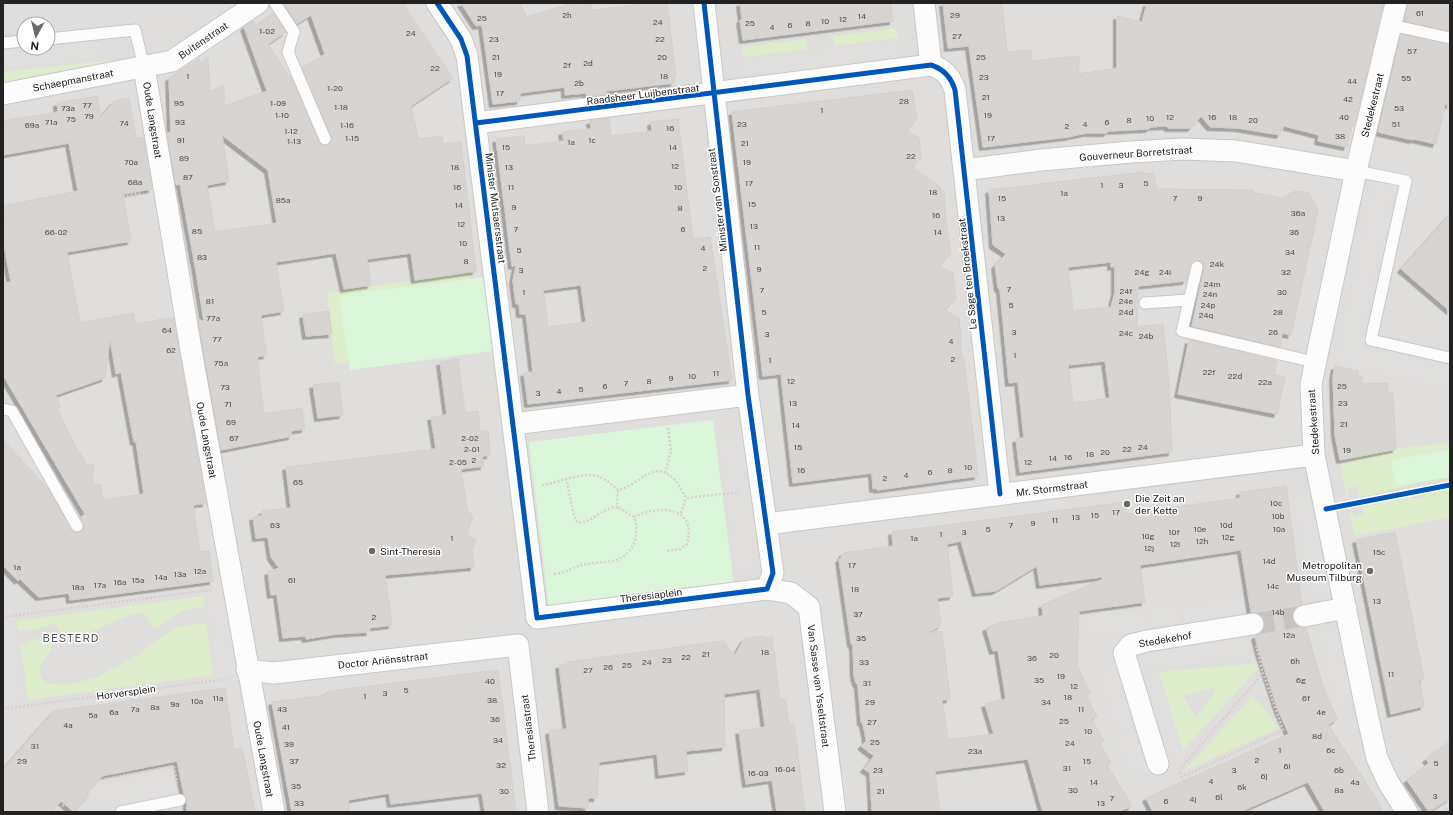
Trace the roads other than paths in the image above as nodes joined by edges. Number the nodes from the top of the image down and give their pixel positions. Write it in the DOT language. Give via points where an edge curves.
graph roads {
  1 [pos="258,3"];
  2 [pos="275,3"];
  3 [pos="437,3"];
  4 [pos="704,3"];
  5 [pos="924,3"];
  6 [pos="1396,3"];
  7 [pos="1391,25"];
  8 [pos="56,38"];
  9 [pos="1450,38"];
  10 [pos="16,42"];
  11 [pos="3,43"];
  12 [pos="931,65"];
  13 [pos="144,67"];
  14 [pos="3,94"];
  15 [pos="714,94"];
  16 [pos="476,124"];
  17 [pos="325,140"];
  18 [pos="964,170"];
  19 [pos="1356,171"];
  20 [pos="1197,267"];
  21 [pos="1189,300"];
  22 [pos="1145,303"];
  23 [pos="1450,358"];
  24 [pos="1314,362"];
  25 [pos="748,395"];
  26 [pos="3,409"];
  27 [pos="513,424"];
  28 [pos="1314,455"];
  29 [pos="1000,494"];
  30 [pos="766,524"];
  31 [pos="77,526"];
  32 [pos="766,589"];
  33 [pos="1346,608"];
  34 [pos="1304,616"];
  35 [pos="537,618"];
  36 [pos="1252,624"];
  37 [pos="518,645"];
  38 [pos="248,673"];
  39 [pos="1158,764"];
  40 [pos="180,800"];
  41 [pos="121,812"];
  42 [pos="274,812"];
  43 [pos="538,812"];
  44 [pos="835,812"];
  45 [pos="1408,812"];
  1 -- 13 [label="street, Buitenstraat" via="172,61"];
  2 -- 17 [label="lane" via="294,32 288,52"];
  3 -- 16 [label="street, Minister Mutsaersstraat" via="465,48"];
  4 -- 15 [label="street, Minister van Sonstraat"];
  5 -- 12 [label="street"];
  6 -- 7 [label="street, Stedekestraat"];
  7 -- 9 [label="lane"];
  7 -- 19 [label="street, Stedekestraat"];
  8 -- 13 [label="lane" via="135,30"];
  10 -- 11 [label="lane"];
  12 -- 15 [label="street, Raadsheer Luijbenstraat"];
  12 -- 18 [label="street, Le Sage ten Broekstraat" via="945,72 954,86"];
  13 -- 14 [label="street, Schaepmanstraat"];
  13 -- 38 [label="street, Oude Langstraat"];
  15 -- 16 [label="street, Raadsheer Luijbenstraat"];
  15 -- 25 [label="street, Minister van Sonstraat"];
  16 -- 27 [label="street, Minister Mutsaersstraat"];
  18 -- 19 [label="street, Gouverneur Borretstraat" via="1056,159 1183,149 1236,151"];
  18 -- 29 [label="street, Le Sage ten Broekstraat"];
  19 -- 23 [label="lane" via="1406,181 1371,340"];
  19 -- 24 [label="street, Stedekestraat"];
  20 -- 21 [label="lane"];
  21 -- 22 [label="lane"];
  21 -- 24 [label="lane" via="1182,331"];
  24 -- 28 [label="street, Stedekestraat" via="1310,384"];
  25 -- 27 [label="street"];
  25 -- 30 [label="street"];
  26 -- 31 [label="lane" via="12,412"];
  27 -- 35 [label="street"];
  28 -- 29 [label="street, Mr. Stormstraat"];
  28 -- 33 [label="street, Stedekestraat"];
  29 -- 30 [label="street, Mr. Stormstraat"];
  30 -- 32 [label="street" via="773,573"];
  32 -- 35 [label="street, Theresiaplein"];
  32 -- 44 [label="street, Van Sasse van Ysseltstraat" via="791,593 809,607"];
  33 -- 34 [label="street"];
  33 -- 45 [label="street, Stedekestraat" via="1377,758 1388,782"];
  35 -- 37 [label="street"];
  36 -- 39 [label="street, Stedekehof" via="1147,641 1131,646 1124,653"];
  37 -- 38 [label="street, Doctor Ariënsstraat"];
  37 -- 43 [label="street, Theresiastraat"];
  38 -- 42 [label="street, Oude Langstraat"];
  40 -- 41 [label="lane"];
}
